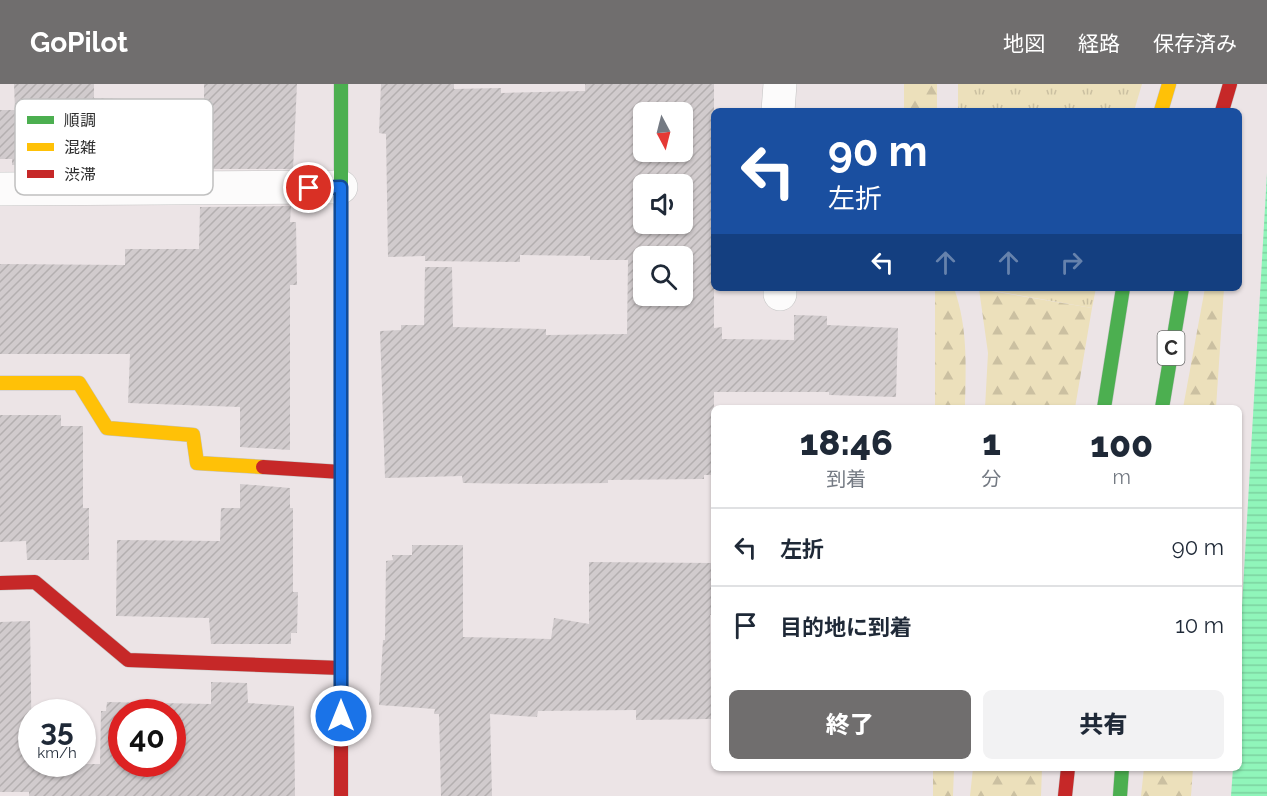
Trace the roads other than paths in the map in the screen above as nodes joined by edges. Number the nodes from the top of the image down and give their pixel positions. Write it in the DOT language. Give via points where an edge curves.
graph roads {
  1 [pos="341,84"];
  2 [pos="780,84"];
  3 [pos="1169,84"];
  4 [pos="1230,84"];
  5 [pos="778,108"];
  6 [pos="1162,108"];
  7 [pos="1223,108"];
  8 [pos="341,187"];
  9 [pos="213,188"];
  10 [pos="0,189"];
  11 [pos="15,189"];
  12 [pos="1123,291"];
  13 [pos="1182,291"];
  14 [pos="0,383"];
  15 [pos="1104,405"];
  16 [pos="1162,405"];
  17 [pos="341,472"];
  18 [pos="0,584"];
  19 [pos="341,668"];
  20 [pos="1068,771"];
  21 [pos="1122,771"];
  22 [pos="341,796"];
  23 [pos="1065,796"];
  24 [pos="1120,796"];
  1 -- 8 [label="main road"];
  2 -- 5 [label="street"];
  3 -- 6 [label="main road"];
  4 -- 7 [label="main road"];
  8 -- 9 [label="street"];
  8 -- 17 [label="main road"];
  10 -- 11 [label="street"];
  12 -- 15 [label="main road"];
  13 -- 16 [label="main road, C"];
  14 -- 17 [label="main road" via="79,383 107,428 193,435 197,463"];
  17 -- 19 [label="main road"];
  18 -- 19 [label="main road" via="35,582 128,660"];
  19 -- 22 [label="main road"];
  20 -- 23 [label="main road"];
  21 -- 24 [label="main road"];
}
